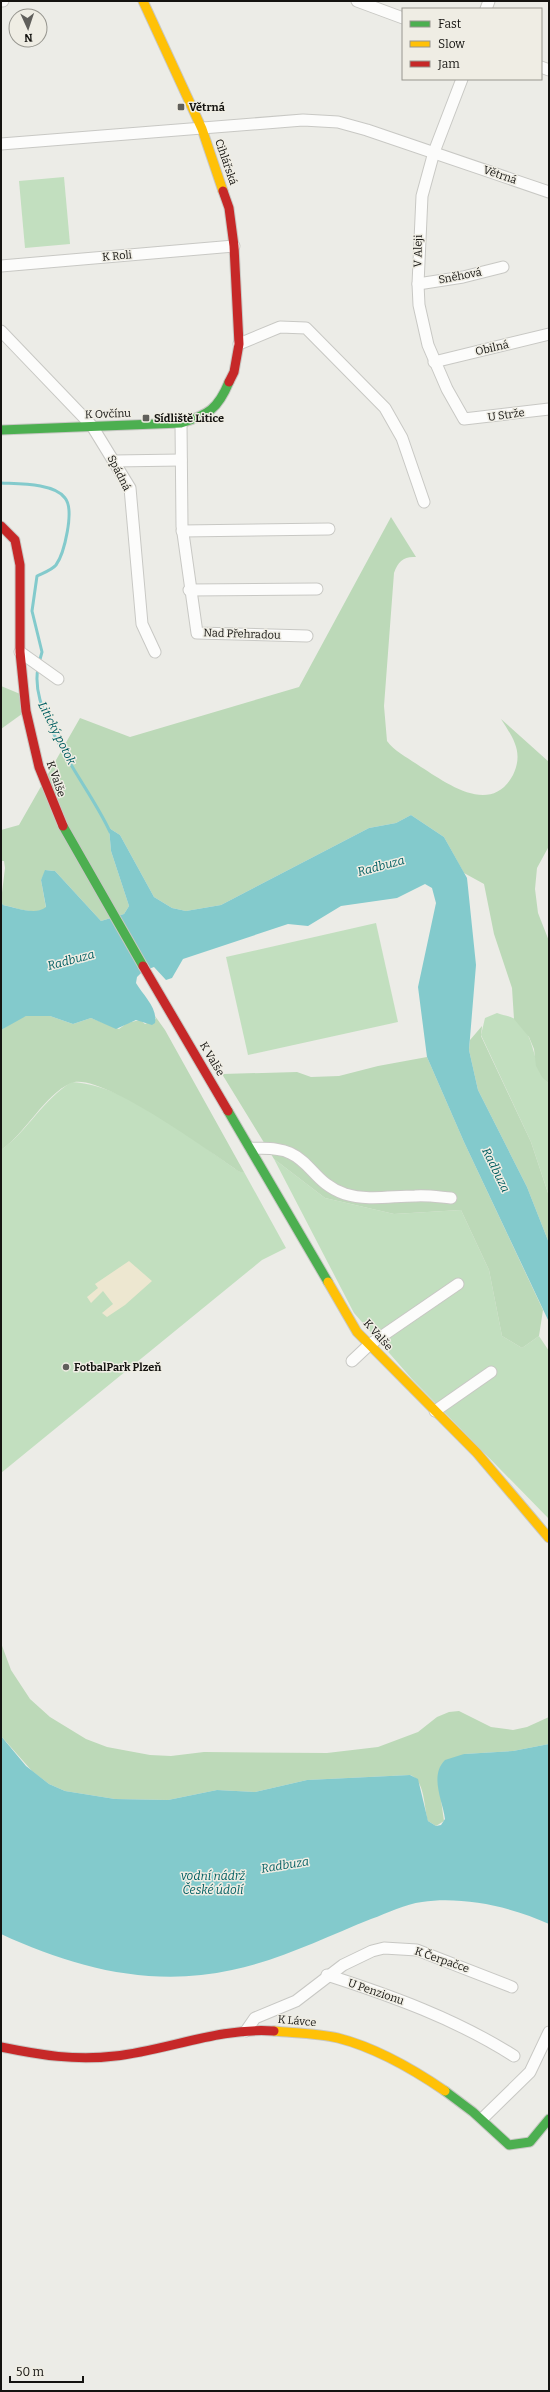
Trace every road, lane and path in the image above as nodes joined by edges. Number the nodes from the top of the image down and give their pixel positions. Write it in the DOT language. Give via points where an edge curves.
graph roads {
  1 [pos="143,1"];
  2 [pos="359,1"];
  3 [pos="402,18"];
  4 [pos="462,80"];
  5 [pos="202,129"];
  6 [pos="1,144"];
  7 [pos="434,152"];
  8 [pos="549,192"];
  9 [pos="234,246"];
  10 [pos="1,266"];
  11 [pos="503,266"];
  12 [pos="418,284"];
  13 [pos="1,331"];
  14 [pos="549,334"];
  15 [pos="239,344"];
  16 [pos="434,362"];
  17 [pos="549,409"];
  18 [pos="464,419"];
  19 [pos="181,423"];
  20 [pos="92,426"];
  21 [pos="1,430"];
  22 [pos="181,460"];
  23 [pos="114,461"];
  24 [pos="424,502"];
  25 [pos="1,526"];
  26 [pos="329,529"];
  27 [pos="182,531"];
  28 [pos="317,588"];
  29 [pos="189,590"];
  30 [pos="307,636"];
  31 [pos="20,652"];
  32 [pos="155,652"];
  33 [pos="58,679"];
  34 [pos="251,1148"];
  35 [pos="451,1198"];
  36 [pos="458,1284"];
  37 [pos="369,1345"];
  38 [pos="352,1361"];
  39 [pos="491,1372"];
  40 [pos="435,1411"];
  41 [pos="549,1538"];
  42 [pos="327,1975"];
  43 [pos="512,1987"];
  44 [pos="246,2031"];
  45 [pos="549,2032"];
  46 [pos="1,2047"];
  47 [pos="514,2056"];
  48 [pos="483,2118"];
  49 [pos="549,2119"];
  1 -- 5 [label="street, Cihlářská"];
  2 -- 3 [label="street"];
  4 -- 7 [label="street, V Aleji"];
  5 -- 6 [label="street, Větrná"];
  5 -- 7 [label="street, Větrná" via="303,120 338,122"];
  5 -- 9 [label="street, Cihlářská" via="229,208"];
  7 -- 8 [label="street, Větrná"];
  7 -- 12 [label="street, V Aleji" via="420,212"];
  9 -- 10 [label="street, K Roli"];
  9 -- 15 [label="street, Cihlářská"];
  11 -- 12 [label="street, Sněhová" via="463,277"];
  12 -- 16 [label="street, V Aleji" via="424,334"];
  13 -- 20 [label="street, Spádná"];
  14 -- 16 [label="street, Obilná"];
  15 -- 19 [label="street, K Ovčínu" via="234,372 221,401 204,416"];
  15 -- 24 [label="street" via="280,327 306,328 385,408 402,438"];
  16 -- 18 [label="street, V Aleji"];
  17 -- 18 [label="street, U Strže"];
  19 -- 20 [label="street, K Ovčínu"];
  19 -- 22 [label="street, Nad Přehradou"];
  20 -- 21 [label="street, K Ovčínu"];
  20 -- 23 [label="street, Spádná"];
  22 -- 23 [label="street"];
  22 -- 27 [label="street, Nad Přehradou"];
  23 -- 32 [label="street, Spádná" via="130,488 142,624"];
  25 -- 31 [label="street, K Valše" via="14,540 20,565"];
  26 -- 27 [label="street"];
  27 -- 29 [label="street, Nad Přehradou"];
  28 -- 29 [label="street"];
  29 -- 30 [label="street, Nad Přehradou" via="197,633"];
  31 -- 33 [label="street"];
  31 -- 34 [label="street, K Valše" via="26,711 39,767 53,805 72,845"];
  34 -- 35 [label="street" via="289,1152 302,1161 316,1178 330,1189 347,1195 377,1198"];
  34 -- 37 [label="street, K Valše" via="356,1332"];
  36 -- 37 [label="street"];
  37 -- 38 [label="street"];
  37 -- 40 [label="street, K Valše"];
  39 -- 40 [label="street"];
  40 -- 41 [label="street, K Valše" via="477,1453"];
  42 -- 43 [label="street, K Čerpačce" via="372,1951 384,1948 410,1948"];
  42 -- 44 [label="street" via="296,2000 255,2018"];
  42 -- 47 [label="street, U Penzionu" via="426,2010"];
  44 -- 46 [label="street, K Lávce" via="137,2054 96,2058 51,2056"];
  44 -- 48 [label="street, K Lávce" via="312,2034 344,2040 383,2054 420,2074"];
  45 -- 48 [label="street" via="530,2072"];
  48 -- 49 [label="street, K Lávce" via="509,2145 530,2142"];
}
